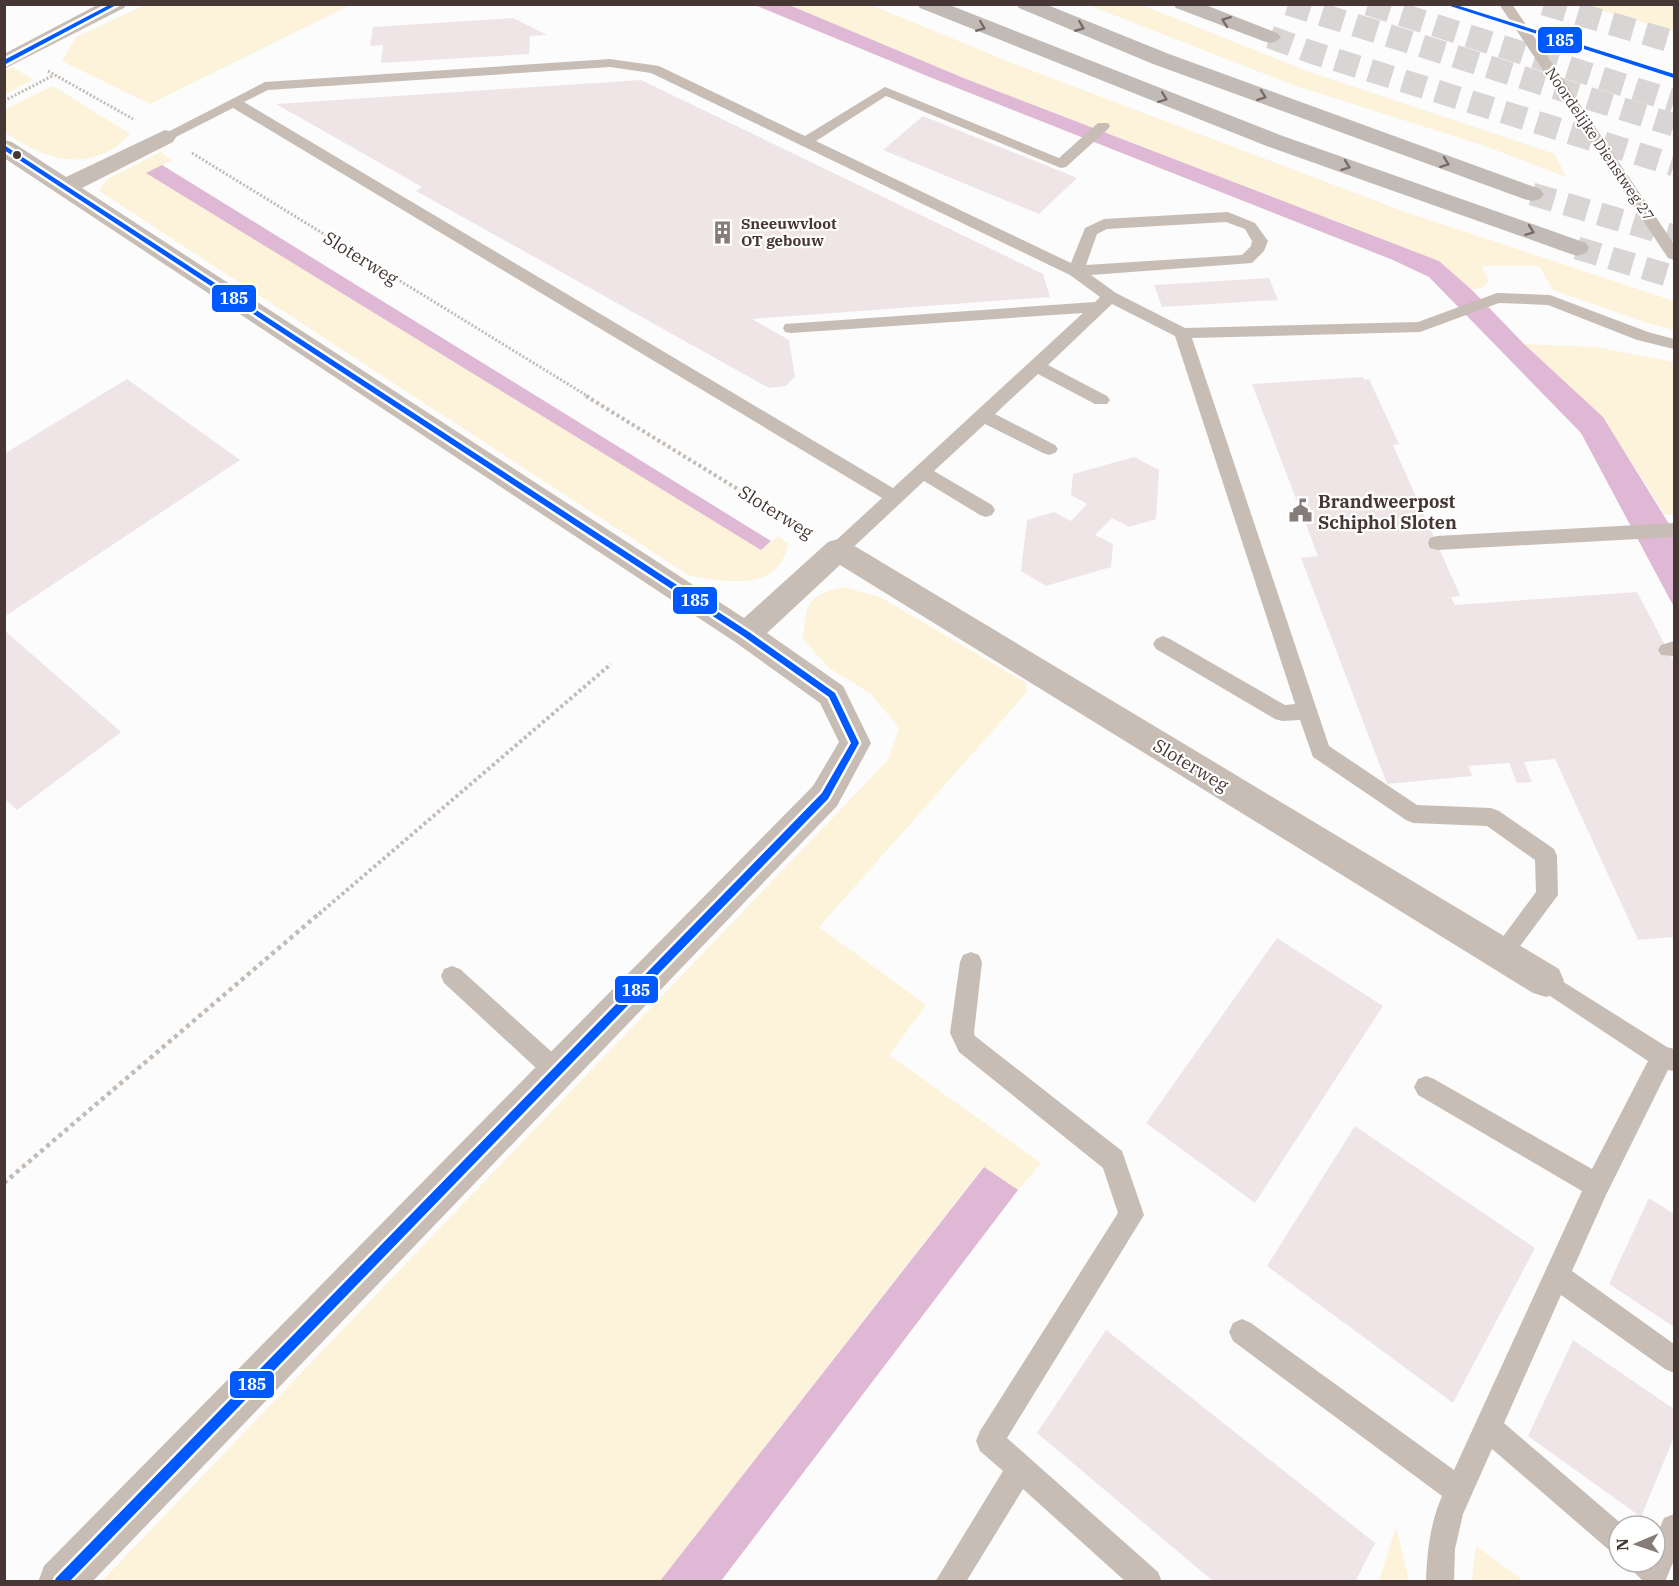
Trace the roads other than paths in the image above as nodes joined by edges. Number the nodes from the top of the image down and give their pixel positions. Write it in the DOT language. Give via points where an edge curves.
graph roads {
  1 [pos="80,4"];
  2 [pos="117,4"];
  3 [pos="927,4"];
  4 [pos="1026,4"];
  5 [pos="1183,4"];
  6 [pos="1505,4"];
  7 [pos="1270,37"];
  8 [pos="4,40"];
  9 [pos="10,54"];
  10 [pos="235,103"];
  11 [pos="1103,126"];
  12 [pos="165,137"];
  13 [pos="805,142"];
  14 [pos="4,147"];
  15 [pos="65,187"];
  16 [pos="1532,194"];
  17 [pos="1577,248"];
  18 [pos="1674,255"];
  19 [pos="1076,271"];
  20 [pos="1105,302"];
  21 [pos="791,328"];
  22 [pos="1182,333"];
  23 [pos="1674,344"];
  24 [pos="1037,366"];
  25 [pos="1101,400"];
  26 [pos="984,416"];
  27 [pos="1049,449"];
  28 [pos="923,472"];
  29 [pos="896,498"];
  30 [pos="986,510"];
  31 [pos="1674,530"];
  32 [pos="1437,543"];
  33 [pos="838,550"];
  34 [pos="746,634"];
  35 [pos="1163,644"];
  36 [pos="1307,712"];
  37 [pos="1502,954"];
  38 [pos="970,963"];
  39 [pos="452,976"];
  40 [pos="1546,981"];
  41 [pos="1668,1059"];
  42 [pos="557,1072"];
  43 [pos="1426,1087"];
  44 [pos="1597,1186"];
  45 [pos="1557,1276"];
  46 [pos="1242,1332"];
  47 [pos="1674,1360"];
  48 [pos="1488,1428"];
  49 [pos="1021,1467"];
  50 [pos="1460,1492"];
  51 [pos="1674,1528"];
  52 [pos="1607,1530"];
  53 [pos="1667,1544"];
  54 [pos="60,1581"];
  55 [pos="950,1581"];
  56 [pos="1148,1581"];
  57 [pos="1440,1581"];
  1 -- 8 [label="street"];
  2 -- 9 [label="street"];
  3 -- 17 [label="highway, one-way" via="1272,140"];
  4 -- 16 [label="highway, one-way" via="1161,59"];
  7 -- 5 [label="highway, one-way"];
  6 -- 18 [label="lane, Noordelijke Dienstweg 27"];
  10 -- 12 [label="lane"];
  10 -- 13 [label="lane" via="265,86 610,63 654,69"];
  10 -- 29 [label="lane"];
  11 -- 13 [label="lane" via="1060,164 885,91"];
  12 -- 15 [label="street"];
  13 -- 19 [label="lane"];
  14 -- 15 [label="street"];
  15 -- 34 [label="street"];
  19 -- 19 [label="lane" via="1246,260 1259,248 1260,241 1250,226 1228,217 1104,224 1090,231"];
  19 -- 20 [label="lane"];
  20 -- 21 [label="lane"];
  20 -- 22 [label="lane"];
  20 -- 24 [label="lane"];
  22 -- 23 [label="lane" via="1420,327 1497,298 1550,300"];
  22 -- 36 [label="lane"];
  24 -- 25 [label="lane"];
  24 -- 26 [label="lane"];
  26 -- 27 [label="lane"];
  26 -- 28 [label="lane"];
  28 -- 29 [label="lane"];
  28 -- 30 [label="lane"];
  29 -- 33 [label="lane"];
  31 -- 32 [label="lane"];
  33 -- 34 [label="street"];
  33 -- 37 [label="street, Sloterweg"];
  34 -- 42 [label="street" via="832,695 855,743 825,796"];
  35 -- 36 [label="lane" via="1282,713"];
  36 -- 37 [label="lane" via="1320,751 1413,814 1491,818 1546,856 1546,895"];
  37 -- 40 [label="street, Sloterweg"];
  38 -- 49 [label="lane" via="962,1033 967,1044 1113,1160 1131,1215 990,1441"];
  39 -- 42 [label="lane"];
  40 -- 41 [label="lane"];
  41 -- 44 [label="lane"];
  42 -- 54 [label="street"];
  43 -- 44 [label="lane"];
  44 -- 45 [label="lane"];
  45 -- 47 [label="lane"];
  45 -- 48 [label="lane"];
  46 -- 50 [label="lane"];
  48 -- 50 [label="lane"];
  48 -- 52 [label="lane"];
  49 -- 55 [label="lane"];
  49 -- 56 [label="lane"];
  50 -- 57 [label="lane" via="1449,1513 1441,1549"];
  51 -- 53 [label="lane"];
}
